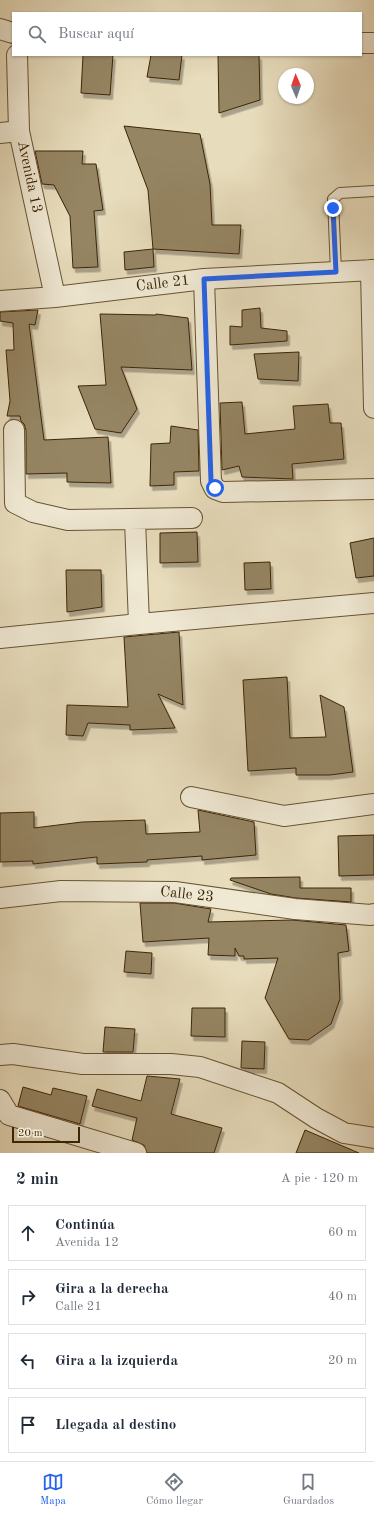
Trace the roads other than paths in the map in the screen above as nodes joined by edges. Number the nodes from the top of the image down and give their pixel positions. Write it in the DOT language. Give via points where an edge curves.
graph roads {
  1 [pos="0,30"];
  2 [pos="12,33"];
  3 [pos="362,43"];
  4 [pos="374,43"];
  5 [pos="17,56"];
  6 [pos="10,132"];
  7 [pos="374,191"];
  8 [pos="373,270"];
  9 [pos="336,272"];
  10 [pos="204,279"];
  11 [pos="54,297"];
  12 [pos="0,301"];
  13 [pos="374,408"];
  14 [pos="14,430"];
  15 [pos="374,489"];
  16 [pos="7,503"];
  17 [pos="192,518"];
  18 [pos="135,520"];
  19 [pos="374,603"];
  20 [pos="139,624"];
  21 [pos="0,638"];
  22 [pos="191,797"];
  23 [pos="374,804"];
  24 [pos="0,898"];
  25 [pos="374,914"];
  26 [pos="0,1055"];
  27 [pos="0,1100"];
  28 [pos="374,1138"];
  29 [pos="136,1153"];
  1 -- 2 [label="street"];
  3 -- 4 [label="street"];
  5 -- 6 [label="street, Avenida 13"];
  6 -- 11 [label="street, Avenida 13"];
  7 -- 9 [label="lane" via="340,193 333,199"];
  8 -- 9 [label="street, Calle 21"];
  8 -- 13 [label="street"];
  9 -- 10 [label="street, Calle 21"];
  10 -- 11 [label="street, Calle 21"];
  10 -- 15 [label="street" via="211,481 215,488 223,492"];
  11 -- 12 [label="street, Calle 21"];
  14 -- 16 [label="street"];
  16 -- 18 [label="street" via="68,520"];
  17 -- 18 [label="street"];
  18 -- 20 [label="street"];
  19 -- 20 [label="street"];
  20 -- 21 [label="street"];
  22 -- 23 [label="street" via="284,816"];
  24 -- 25 [label="street, Calle 23" via="61,891 175,892 295,909"];
  26 -- 28 [label="street" via="13,1054 83,1064 170,1064 200,1067 278,1093 344,1133"];
  27 -- 29 [label="street" via="9,1114"];
}
